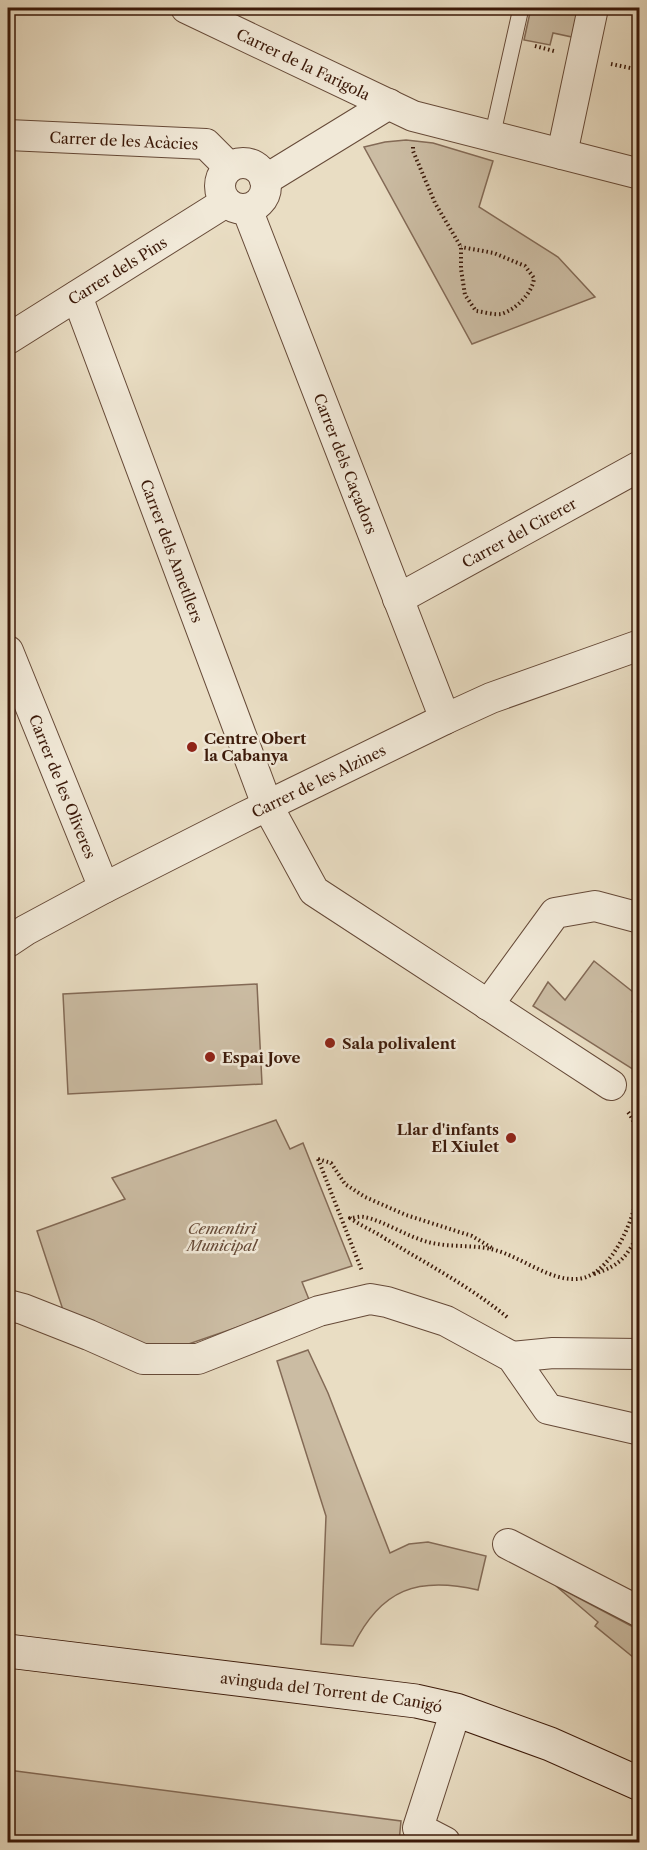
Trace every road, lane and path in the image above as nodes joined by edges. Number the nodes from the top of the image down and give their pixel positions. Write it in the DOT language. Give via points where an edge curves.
graph roads {
  1 [pos="186,8"];
  2 [pos="521,8"];
  3 [pos="593,8"];
  4 [pos="401,110"];
  5 [pos="8,135"];
  6 [pos="492,137"];
  7 [pos="562,154"];
  8 [pos="229,167"];
  9 [pos="639,172"];
  10 [pos="265,180"];
  11 [pos="236,205"];
  12 [pos="461,247"];
  13 [pos="76,296"];
  14 [pos="8,339"];
  15 [pos="639,466"];
  16 [pos="398,599"];
  17 [pos="639,645"];
  18 [pos="8,651"];
  19 [pos="445,719"];
  20 [pos="267,805"];
  21 [pos="104,888"];
  22 [pos="639,918"];
  23 [pos="8,942"];
  24 [pos="488,1005"];
  25 [pos="611,1085"];
  26 [pos="340,1216"];
  27 [pos="350,1218"];
  28 [pos="639,1230"];
  29 [pos="497,1251"];
  30 [pos="594,1274"];
  31 [pos="370,1299"];
  32 [pos="8,1305"];
  33 [pos="501,1320"];
  34 [pos="639,1354"];
  35 [pos="512,1357"];
  36 [pos="639,1430"];
  37 [pos="508,1544"];
  38 [pos="639,1612"];
  39 [pos="8,1651"];
  40 [pos="456,1710"];
  41 [pos="639,1784"];
  42 [pos="445,1842"];
  1 -- 4 [label="street, Carrer de la Farigola"];
  2 -- 6 [label="lane"];
  3 -- 7 [label="street"];
  4 -- 6 [label="street"];
  4 -- 10 [label="street"];
  4 -- 12 [label="path" via="435,203"];
  5 -- 8 [label="street, Carrer de les Acàcies" via="206,144"];
  6 -- 7 [label="street"];
  7 -- 9 [label="street"];
  8 -- 10 [label="street" via="249,164"];
  8 -- 11 [label="street" via="219,184 221,193"];
  10 -- 11 [label="street" via="260,202"];
  11 -- 13 [label="street, Carrer dels Pins"];
  11 -- 16 [label="street, Carrer dels Caçadors"];
  12 -- 12 [label="path" via="494,253 525,266 534,278 533,287 518,304 501,314 476,311 465,296"];
  13 -- 14 [label="street, Carrer dels Pins"];
  13 -- 20 [label="street, Carrer dels Ametllers"];
  15 -- 16 [label="street, Carrer del Cirerer"];
  16 -- 19 [label="street, Carrer dels Caçadors"];
  17 -- 19 [label="street, Carrer de les Alzines" via="491,698"];
  18 -- 21 [label="street, Carrer de les Oliveres"];
  19 -- 20 [label="street, Carrer de les Alzines"];
  20 -- 21 [label="street, Carrer de les Alzines"];
  20 -- 24 [label="street, Carrer dels Ametllers" via="314,891"];
  21 -- 23 [label="street, Carrer de les Alzines"];
  22 -- 24 [label="street" via="595,906 555,913"];
  24 -- 25 [label="street, Carrer dels Ametllers"];
  25 -- 30 [label="path" via="620,1104 631,1115 638,1142 638,1193 616,1251"];
  26 -- 27 [label="path"];
  26 -- 29 [label="path" via="318,1159 331,1163 345,1184 365,1197 472,1236"];
  26 -- 31 [label="path"];
  27 -- 29 [label="path" via="364,1217 436,1244"];
  27 -- 33 [label="path" via="458,1281 511,1320"];
  28 -- 30 [label="path" via="622,1260"];
  29 -- 30 [label="path" via="559,1277 577,1279"];
  31 -- 32 [label="street" via="319,1311 198,1359 144,1359"];
  31 -- 35 [label="street" via="446,1321"];
  34 -- 35 [label="street" via="554,1353"];
  35 -- 36 [label="street" via="548,1409"];
  37 -- 38 [label="street"];
  39 -- 40 [label="street, avinguda del Torrent de Canigó" via="416,1701"];
  40 -- 41 [label="street, avinguda del Torrent de Canigó" via="550,1744"];
  40 -- 42 [label="street" via="418,1828"];
}
